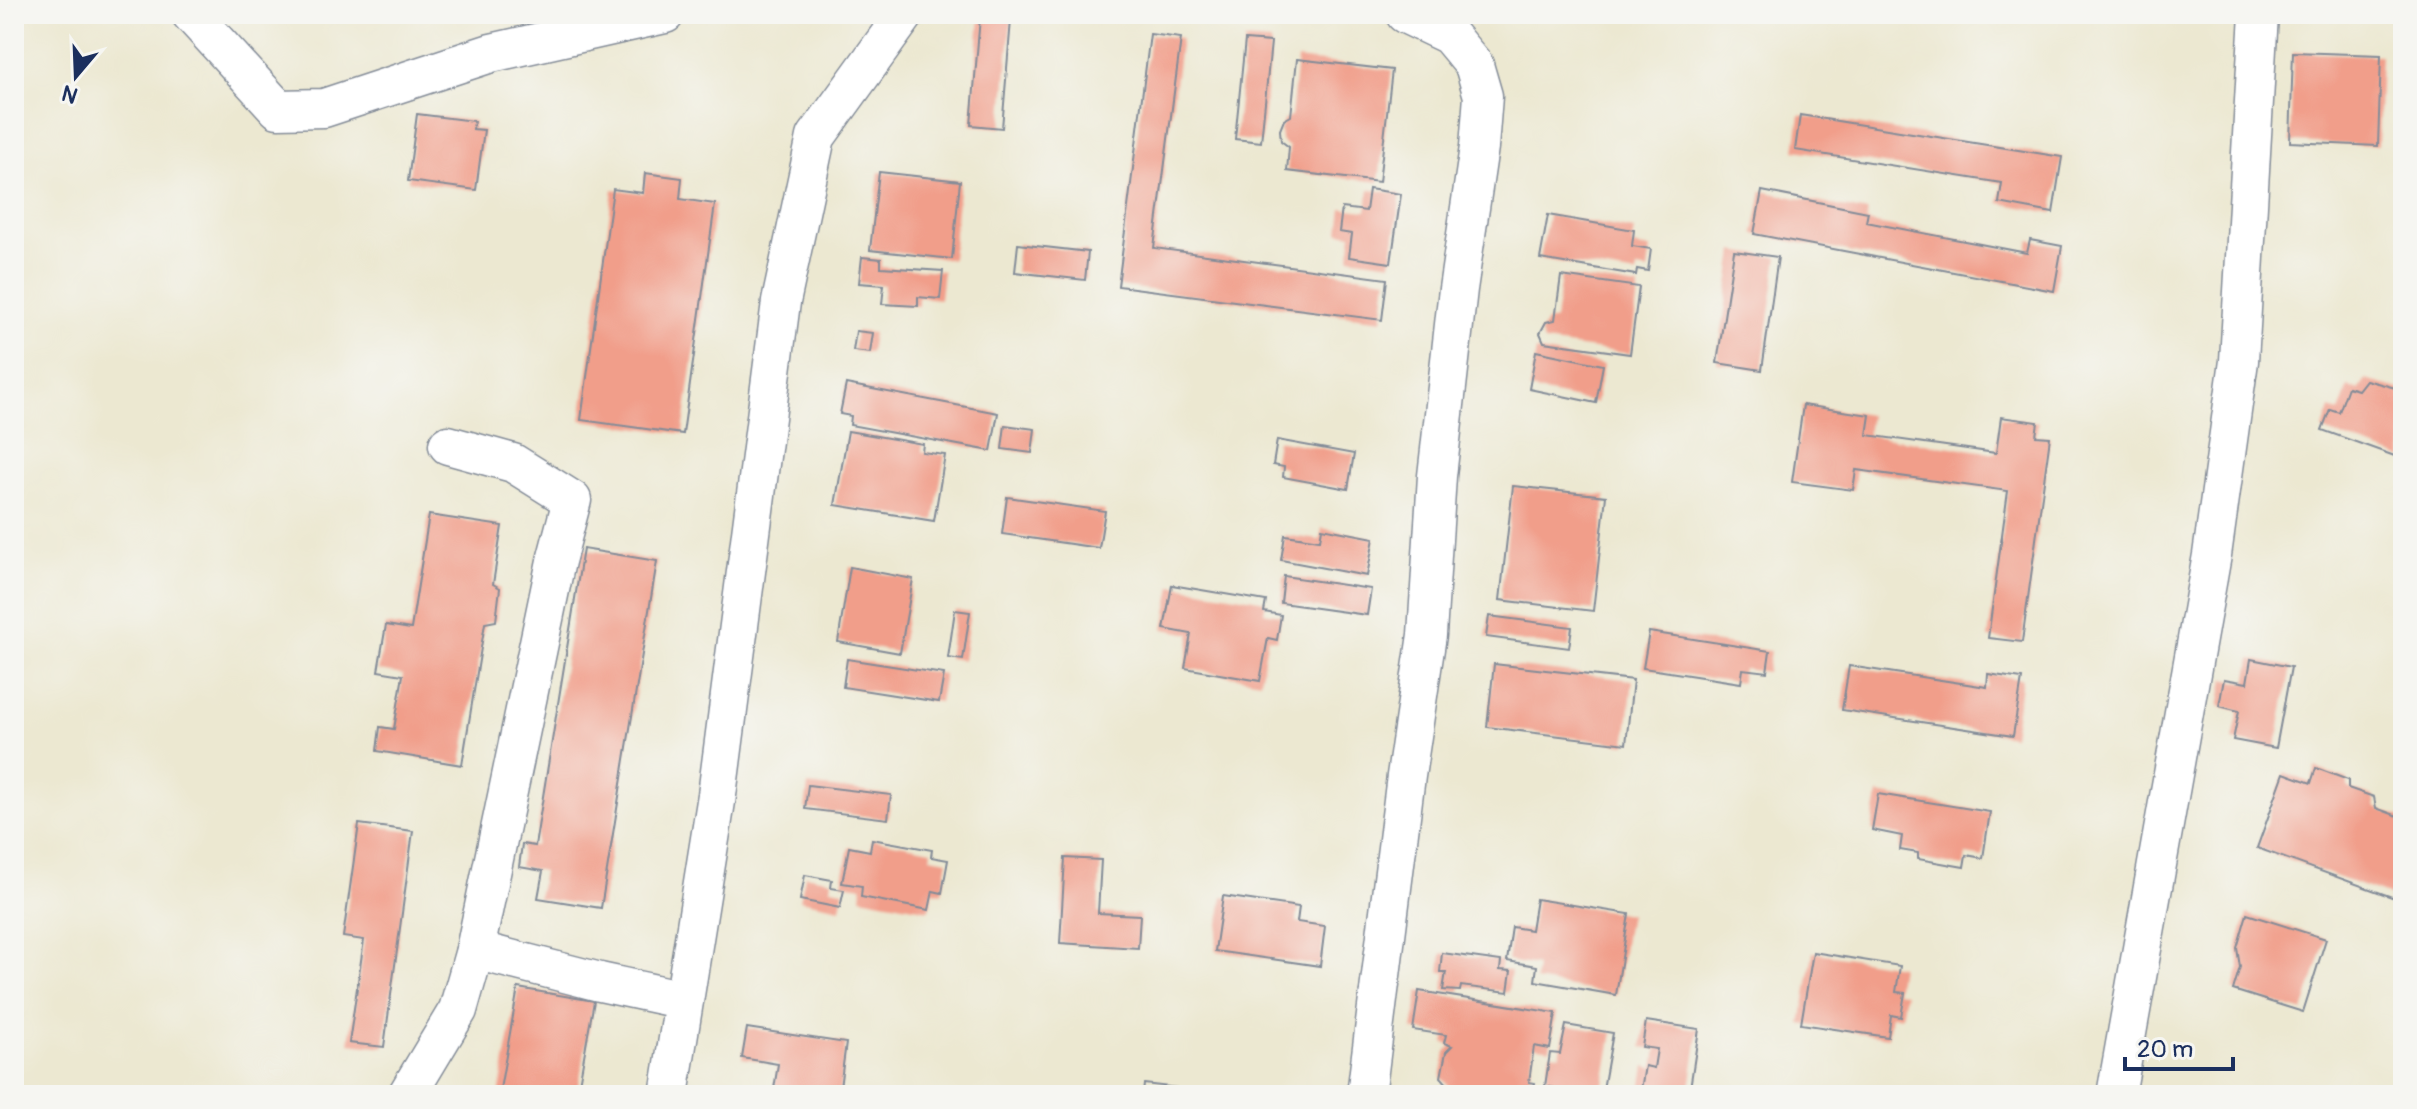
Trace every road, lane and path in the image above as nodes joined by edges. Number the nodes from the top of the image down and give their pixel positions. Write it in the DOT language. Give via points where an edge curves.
graph roads {
  1 [pos="191,14"];
  2 [pos="665,14"];
  3 [pos="905,14"];
  4 [pos="1405,14"];
  5 [pos="2259,14"];
  6 [pos="448,445"];
  7 [pos="475,950"];
  8 [pos="684,1000"];
  9 [pos="407,1095"];
  10 [pos="669,1095"];
  11 [pos="1366,1095"];
  12 [pos="2116,1095"];
  1 -- 2 [label="street" via="278,109 324,108 491,53"];
  3 -- 8 [label="street" via="816,137 781,302 717,795"];
  4 -- 11 [label="street" via="1449,35 1474,65 1483,96 1437,476 1427,635"];
  5 -- 12 [label="street" via="2239,361 2212,555"];
  6 -- 7 [label="street" via="513,463 572,500"];
  7 -- 8 [label="street"];
  7 -- 9 [label="street" via="458,1010"];
  8 -- 10 [label="street"];
}
